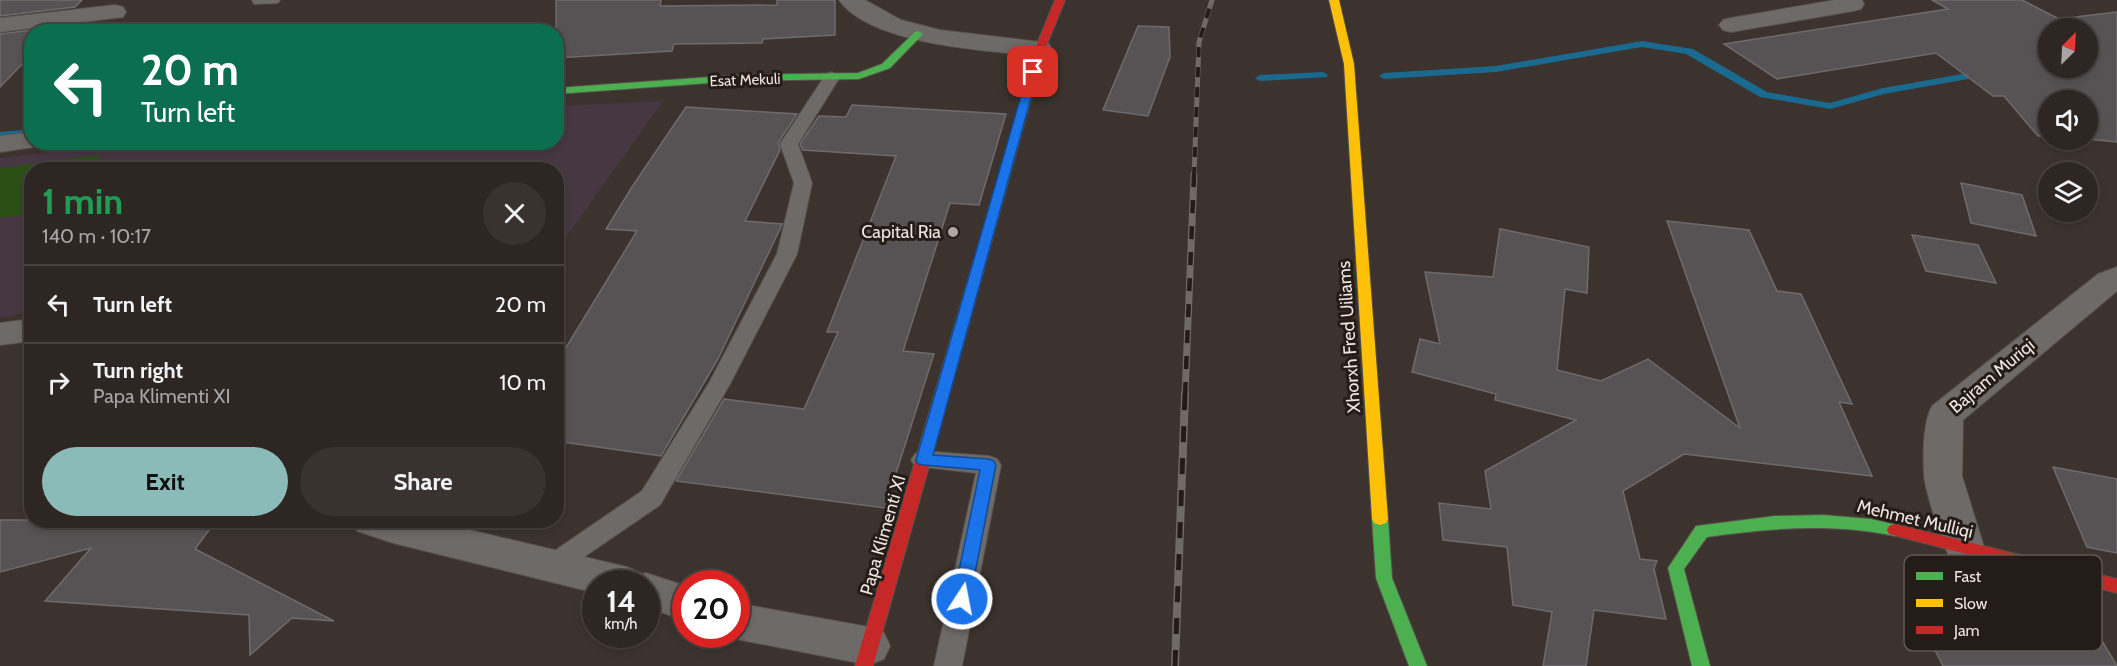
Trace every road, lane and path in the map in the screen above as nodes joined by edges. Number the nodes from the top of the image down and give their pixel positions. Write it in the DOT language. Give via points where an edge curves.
graph roads {
  1 [pos="850,0"];
  2 [pos="1060,0"];
  3 [pos="1334,0"];
  4 [pos="1846,0"];
  5 [pos="115,12"];
  6 [pos="0,25"];
  7 [pos="1731,25"];
  8 [pos="918,34"];
  9 [pos="1040,49"];
  10 [pos="832,78"];
  11 [pos="564,90"];
  12 [pos="24,141"];
  13 [pos="0,144"];
  14 [pos="2117,277"];
  15 [pos="24,331"];
  16 [pos="0,334"];
  17 [pos="924,460"];
  18 [pos="393,528"];
  19 [pos="1964,547"];
  20 [pos="1995,555"];
  21 [pos="553,565"];
  22 [pos="582,572"];
  23 [pos="2102,582"];
  24 [pos="2117,586"];
  25 [pos="750,625"];
  26 [pos="859,659"];
  27 [pos="948,666"];
  28 [pos="1418,666"];
  29 [pos="1701,666"];
  1 -- 8 [label="street" via="881,21"];
  2 -- 9 [label="street, Papa Klimenti XI"];
  3 -- 28 [label="street, Xhorxh Fred Uiliams" via="1348,64 1384,578"];
  4 -- 7 [label="street" via="1853,4"];
  5 -- 6 [label="street"];
  8 -- 9 [label="street"];
  8 -- 10 [label="street, Esat Mekuli" via="879,71"];
  9 -- 17 [label="street, Papa Klimenti XI"];
  10 -- 11 [label="street, Esat Mekuli" via="738,78"];
  10 -- 21 [label="lane" via="789,144 803,183 787,254 719,384 651,498"];
  12 -- 13 [label="street"];
  14 -- 19 [label="street, Bajram Muriqi" via="1945,415 1943,476"];
  15 -- 16 [label="street"];
  17 -- 26 [label="street, Papa Klimenti XI"];
  17 -- 27 [label="lane" via="989,465"];
  18 -- 21 [label="street"];
  19 -- 20 [label="street, Mehmet Mulliqi"];
  19 -- 29 [label="street, Mehmet Mulliqi" via="1863,522 1772,521 1702,531 1676,568"];
  21 -- 22 [label="street"];
  23 -- 24 [label="street, Mehmet Mulliqi"];
  25 -- 26 [label="street"];
}
